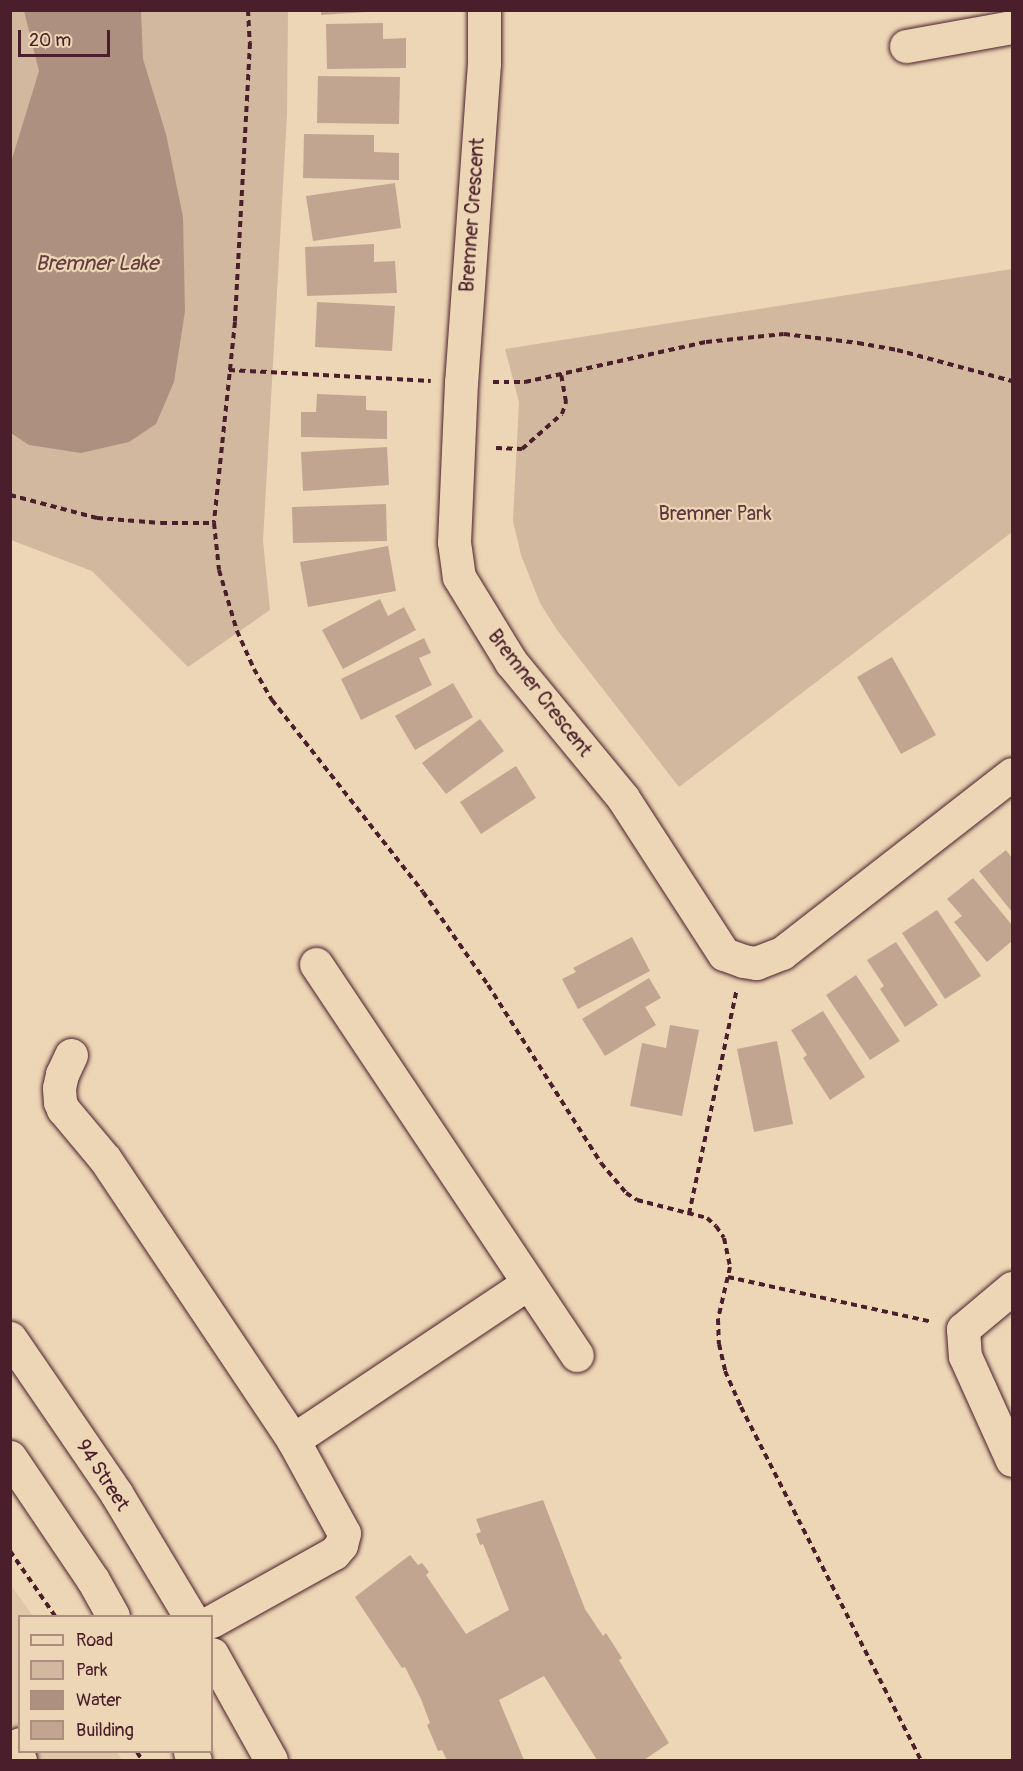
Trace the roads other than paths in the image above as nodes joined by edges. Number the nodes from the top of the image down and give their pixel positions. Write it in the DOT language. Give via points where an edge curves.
graph roads {
  1 [pos="484,10"];
  2 [pos="1012,27"];
  3 [pos="906,46"];
  4 [pos="1012,774"];
  5 [pos="316,964"];
  6 [pos="71,1055"];
  7 [pos="528,1283"];
  8 [pos="1012,1288"];
  9 [pos="10,1338"];
  10 [pos="577,1355"];
  11 [pos="293,1440"];
  12 [pos="10,1456"];
  13 [pos="1012,1460"];
  14 [pos="112,1615"];
  15 [pos="189,1615"];
  16 [pos="213,1620"];
  17 [pos="213,1656"];
  18 [pos="271,1761"];
  1 -- 4 [label="street, Bremner Crescent" via="454,542 459,577 511,662 623,798 724,954 743,962 756,963 791,947"];
  2 -- 3 [label="street"];
  5 -- 7 [label="street"];
  6 -- 11 [label="street" via="59,1088 63,1109 105,1159"];
  7 -- 10 [label="street"];
  7 -- 11 [label="street"];
  8 -- 13 [label="street" via="963,1329 965,1356"];
  9 -- 15 [label="street, 94 Street" via="116,1493"];
  11 -- 16 [label="street" via="340,1523 344,1533 341,1545 334,1553"];
  12 -- 14 [label="street"];
  17 -- 18 [label="street"];
}
